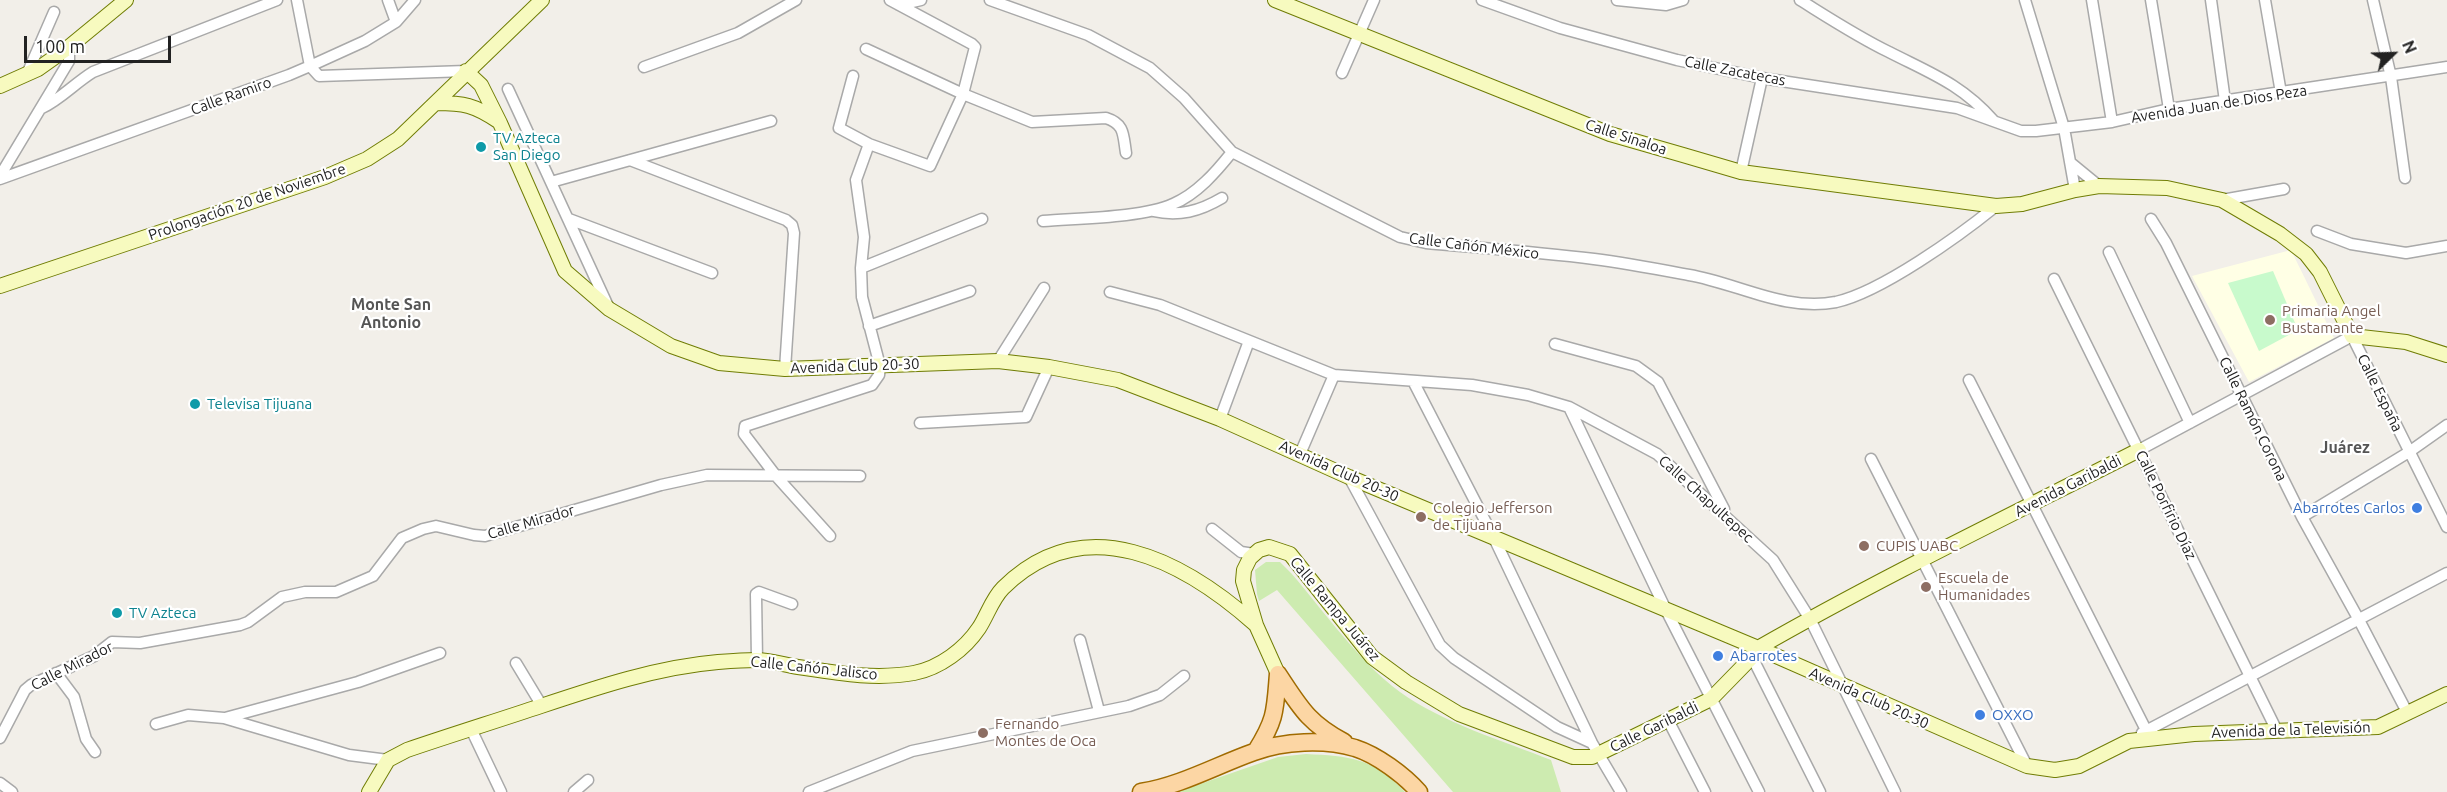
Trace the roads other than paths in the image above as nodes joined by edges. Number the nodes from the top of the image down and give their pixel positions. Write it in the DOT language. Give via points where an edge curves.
graph roads {
  1 [pos="126,0"];
  2 [pos="277,0"];
  3 [pos="297,0"];
  4 [pos="388,0"];
  5 [pos="415,0"];
  6 [pos="542,0"];
  7 [pos="796,0"];
  8 [pos="921,0"];
  9 [pos="990,0"];
  10 [pos="1275,0"];
  11 [pos="1374,0"];
  12 [pos="1482,0"];
  13 [pos="1617,0"];
  14 [pos="1683,0"];
  15 [pos="1800,0"];
  16 [pos="2025,0"];
  17 [pos="2092,0"];
  18 [pos="2151,0"];
  19 [pos="2211,0"];
  20 [pos="2265,0"];
  21 [pos="2373,0"];
  22 [pos="894,3"];
  23 [pos="54,12"];
  24 [pos="396,21"];
  25 [pos="1360,36"];
  26 [pos="69,47"];
  27 [pos="866,49"];
  28 [pos="310,66"];
  29 [pos="644,67"];
  30 [pos="2447,67"];
  31 [pos="466,71"];
  32 [pos="27,74"];
  33 [pos="1342,74"];
  34 [pos="853,76"];
  35 [pos="2391,77"];
  36 [pos="1762,78"];
  37 [pos="0,86"];
  38 [pos="508,89"];
  39 [pos="2281,93"];
  40 [pos="963,94"];
  41 [pos="2225,101"];
  42 [pos="436,103"];
  43 [pos="42,108"];
  44 [pos="2169,109"];
  45 [pos="1993,120"];
  46 [pos="771,121"];
  47 [pos="2112,122"];
  48 [pos="500,123"];
  49 [pos="2064,128"];
  50 [pos="868,144"];
  51 [pos="1232,152"];
  52 [pos="1126,153"];
  53 [pos="630,160"];
  54 [pos="2071,163"];
  55 [pos="1741,172"];
  56 [pos="0,178"];
  57 [pos="2404,178"];
  58 [pos="551,182"];
  59 [pos="2099,186"];
  60 [pos="2284,189"];
  61 [pos="2075,190"];
  62 [pos="1222,198"];
  63 [pos="2222,200"];
  64 [pos="1996,206"];
  65 [pos="1153,211"];
  66 [pos="569,219"];
  67 [pos="982,219"];
  68 [pos="2151,219"];
  69 [pos="1043,221"];
  70 [pos="2317,231"];
  71 [pos="2447,246"];
  72 [pos="2109,252"];
  73 [pos="861,268"];
  74 [pos="711,273"];
  75 [pos="2054,279"];
  76 [pos="0,286"];
  77 [pos="1044,288"];
  78 [pos="970,291"];
  79 [pos="1110,292"];
  80 [pos="609,309"];
  81 [pos="869,326"];
  82 [pos="2352,336"];
  83 [pos="1249,341"];
  84 [pos="1554,344"];
  85 [pos="2447,355"];
  86 [pos="998,361"];
  87 [pos="880,366"];
  88 [pos="1049,367"];
  89 [pos="785,369"];
  90 [pos="1334,375"];
  91 [pos="1969,380"];
  92 [pos="1413,381"];
  93 [pos="2241,395"];
  94 [pos="1569,407"];
  95 [pos="1220,419"];
  96 [pos="920,423"];
  97 [pos="2190,423"];
  98 [pos="2447,425"];
  99 [pos="2139,450"];
  100 [pos="2409,452"];
  101 [pos="1300,454"];
  102 [pos="1871,459"];
  103 [pos="776,476"];
  104 [pos="860,476"];
  105 [pos="1349,477"];
  106 [pos="2032,505"];
  107 [pos="1728,517"];
  108 [pos="2302,517"];
  109 [pos="2447,527"];
  110 [pos="1212,529"];
  111 [pos="830,536"];
  112 [pos="1494,538"];
  113 [pos="1254,554"];
  114 [pos="1922,559"];
  115 [pos="2447,573"];
  116 [pos="792,604"];
  117 [pos="1666,610"];
  118 [pos="1810,619"];
  119 [pos="2360,620"];
  120 [pos="1256,625"];
  121 [pos="1080,640"];
  122 [pos="440,653"];
  123 [pos="1755,653"];
  124 [pos="757,660"];
  125 [pos="516,663"];
  126 [pos="56,673"];
  127 [pos="1278,674"];
  128 [pos="1184,676"];
  129 [pos="2250,676"];
  130 [pos="1843,687"];
  131 [pos="2447,694"];
  132 [pos="1711,699"];
  133 [pos="542,706"];
  134 [pos="1099,711"];
  135 [pos="2408,714"];
  136 [pos="225,718"];
  137 [pos="1668,720"];
  138 [pos="156,724"];
  139 [pos="471,729"];
  140 [pos="2146,730"];
  141 [pos="2277,731"];
  142 [pos="0,738"];
  143 [pos="2129,741"];
  144 [pos="1355,748"];
  145 [pos="1595,749"];
  146 [pos="95,752"];
  147 [pos="1256,752"];
  148 [pos="388,760"];
  149 [pos="2027,766"];
  150 [pos="588,780"];
  151 [pos="0,783"];
  152 [pos="497,789"];
  153 [pos="1159,790"];
  154 [pos="12,792"];
  155 [pos="369,792"];
  156 [pos="574,792"];
  157 [pos="809,792"];
  158 [pos="1141,792"];
  159 [pos="1419,792"];
  160 [pos="1621,792"];
  161 [pos="1705,792"];
  162 [pos="1759,792"];
  163 [pos="1820,792"];
  164 [pos="1895,792"];
  1 -- 26 [label="street"];
  2 -- 43 [label="street" via="93,72"];
  3 -- 28 [label="street"];
  4 -- 24 [label="street"];
  5 -- 24 [label="street, Calle Ramiro"];
  6 -- 31 [label="street, Prolongación 20 de Noviembre"];
  7 -- 29 [label="street" via="746,29"];
  8 -- 22 [label="street"];
  9 -- 51 [label="street, Calle Cañón México" via="1088,34 1150,68 1184,98"];
  10 -- 25 [label="street, Calle Sinaloa"];
  11 -- 25 [label="street"];
  12 -- 36 [label="street, Calle Zacatecas" via="1560,28"];
  13 -- 14 [label="street" via="1666,5"];
  15 -- 45 [label="street" via="1957,86"];
  16 -- 49 [label="street"];
  17 -- 47 [label="street"];
  18 -- 44 [label="street"];
  19 -- 41 [label="street"];
  20 -- 39 [label="street"];
  21 -- 35 [label="street"];
  22 -- 40 [label="street" via="975,47"];
  23 -- 32 [label="street"];
  24 -- 28 [label="street, Calle Ramiro" via="365,41"];
  25 -- 33 [label="street"];
  25 -- 55 [label="street, Calle Sinaloa" via="1610,134"];
  26 -- 32 [label="street"];
  26 -- 43 [label="street" via="69,61"];
  27 -- 40 [label="street"];
  28 -- 31 [label="street" via="319,76"];
  28 -- 56 [label="street, Calle Ramiro"];
  30 -- 35 [label="street, Avenida Juan de Dios Peza"];
  31 -- 42 [label="street, Prolongación 20 de Noviembre"];
  31 -- 48 [label="street" via="481,85"];
  32 -- 37 [label="street"];
  34 -- 50 [label="street" via="839,128"];
  35 -- 39 [label="street, Avenida Juan de Dios Peza"];
  35 -- 57 [label="street"];
  36 -- 45 [label="street, Calle Zacatecas" via="1957,108"];
  36 -- 55 [label="street"];
  38 -- 58 [label="street"];
  39 -- 41 [label="street, Avenida Juan de Dios Peza"];
  40 -- 50 [label="street" via="930,166"];
  40 -- 52 [label="street" via="1032,122 1106,118 1116,121 1122,130"];
  41 -- 44 [label="street, Avenida Juan de Dios Peza"];
  42 -- 48 [label="street" via="465,104"];
  42 -- 76 [label="street, Prolongación 20 de Noviembre" via="398,140 326,177"];
  43 -- 56 [label="street"];
  44 -- 47 [label="street, Avenida Juan de Dios Peza"];
  45 -- 49 [label="street, Avenida Juan de Dios Peza" via="2021,131"];
  46 -- 53 [label="street"];
  47 -- 49 [label="street, Avenida Juan de Dios Peza"];
  48 -- 80 [label="street, Avenida Club 20-30" via="565,271"];
  49 -- 54 [label="street"];
  50 -- 73 [label="street" via="856,180 864,237"];
  51 -- 64 [label="street, Calle Cañón México" via="1400,237 1426,243 1593,259 1693,275 1760,295 1806,303 1836,302 1865,291 1905,270"];
  51 -- 65 [label="street" via="1191,193"];
  53 -- 58 [label="street"];
  53 -- 89 [label="street" via="792,225"];
  54 -- 59 [label="street"];
  54 -- 61 [label="street"];
  55 -- 64 [label="street, Calle Sinaloa"];
  58 -- 66 [label="street"];
  59 -- 61 [label="street, Calle Sinaloa"];
  59 -- 63 [label="street, Calle España" via="2167,188"];
  60 -- 63 [label="street"];
  61 -- 64 [label="street, Calle Sinaloa" via="2022,204"];
  62 -- 65 [label="street" via="1207,207 1171,215"];
  63 -- 82 [label="street, Calle España" via="2306,254 2320,272"];
  65 -- 69 [label="street"];
  66 -- 74 [label="street"];
  66 -- 80 [label="street"];
  67 -- 73 [label="street"];
  68 -- 93 [label="street, Calle Ramón Corona"];
  70 -- 71 [label="street" via="2351,244 2406,253"];
  72 -- 97 [label="street"];
  73 -- 81 [label="street"];
  75 -- 99 [label="street, Calle Porfirio Díaz"];
  77 -- 86 [label="street"];
  78 -- 81 [label="street"];
  79 -- 83 [label="street, Calle Chapultepec" via="1160,305"];
  80 -- 89 [label="street, Avenida Club 20-30" via="671,346 695,355 719,363"];
  81 -- 87 [label="street"];
  82 -- 85 [label="street" via="2406,342"];
  82 -- 93 [label="street, Avenida Garibaldi"];
  82 -- 100 [label="street, Calle España"];
  83 -- 90 [label="street, Calle Chapultepec"];
  83 -- 95 [label="street"];
  84 -- 107 [label="street" via="1636,366 1658,382"];
  86 -- 87 [label="street, Avenida Club 20-30"];
  86 -- 88 [label="street, Avenida Club 20-30"];
  87 -- 89 [label="street, Avenida Club 20-30"];
  87 -- 103 [label="street" via="872,385 745,426 744,434"];
  88 -- 95 [label="street, Avenida Club 20-30" via="1118,380"];
  88 -- 96 [label="street" via="1026,417"];
  90 -- 92 [label="street, Calle Chapultepec"];
  90 -- 101 [label="street"];
  91 -- 106 [label="street"];
  92 -- 94 [label="street, Calle Chapultepec" via="1472,385"];
  92 -- 112 [label="street"];
  93 -- 97 [label="street, Avenida Garibaldi"];
  93 -- 108 [label="street, Calle Ramón Corona"];
  94 -- 107 [label="street, Calle Chapultepec" via="1657,454"];
  94 -- 117 [label="street"];
  95 -- 101 [label="street, Avenida Club 20-30"];
  97 -- 99 [label="street, Avenida Garibaldi"];
  98 -- 100 [label="street"];
  99 -- 106 [label="street, Avenida Garibaldi"];
  99 -- 129 [label="street, Calle Porfirio Díaz"];
  100 -- 108 [label="street"];
  100 -- 109 [label="street, Calle España"];
  101 -- 105 [label="street, Avenida Club 20-30"];
  102 -- 114 [label="street"];
  103 -- 104 [label="street, Calle Mirador"];
  103 -- 111 [label="street"];
  103 -- 126 [label="street, Calle Mirador" via="688,478 485,536 436,526 423,529 402,538 372,576 336,592 282,597 240,625 140,643 112,642 94,656"];
  105 -- 112 [label="street, Avenida Club 20-30"];
  105 -- 145 [label="street" via="1440,645"];
  106 -- 114 [label="street, Avenida Garibaldi"];
  106 -- 140 [label="street"];
  107 -- 118 [label="street, Calle Chapultepec" via="1773,561"];
  108 -- 119 [label="street, Calle Ramón Corona"];
  110 -- 113 [label="street" via="1241,552"];
  112 -- 117 [label="street, Avenida Club 20-30"];
  112 -- 145 [label="street"];
  113 -- 120 [label="street" via="1244,570 1243,581"];
  113 -- 145 [label="street, Calle Rampa Juárez" via="1269,547 1290,554 1372,657 1459,714 1573,757 1583,758"];
  114 -- 118 [label="street, Avenida Garibaldi"];
  114 -- 149 [label="street"];
  115 -- 119 [label="street"];
  116 -- 124 [label="street" via="756,594"];
  117 -- 123 [label="street, Avenida Club 20-30"];
  117 -- 132 [label="street"];
  118 -- 123 [label="street, Avenida Garibaldi"];
  118 -- 130 [label="street, Calle Chapultepec"];
  119 -- 129 [label="street"];
  119 -- 135 [label="street, Calle Ramón Corona"];
  120 -- 124 [label="street, Calle Cañón Jalisco" via="1220,597 1150,556 1117,547 1066,550 1048,555 1002,589 966,645 917,672 857,676"];
  120 -- 127 [label="street"];
  121 -- 134 [label="street"];
  122 -- 136 [label="street" via="358,682"];
  123 -- 130 [label="street, Avenida Club 20-30"];
  123 -- 132 [label="street, Avenida Garibaldi"];
  123 -- 163 [label="street"];
  124 -- 133 [label="street, Calle Cañón Jalisco" via="672,668"];
  125 -- 133 [label="street"];
  126 -- 142 [label="street, Calle Mirador" via="25,690"];
  126 -- 146 [label="street" via="74,697 86,739"];
  127 -- 144 [label="main road" via="1311,722"];
  127 -- 147 [label="main road" via="1275,716"];
  128 -- 134 [label="street" via="1160,695"];
  129 -- 140 [label="street"];
  129 -- 141 [label="street, Calle Porfirio Díaz"];
  130 -- 149 [label="street, Avenida Club 20-30"];
  130 -- 164 [label="street, Calle Chapultepec"];
  131 -- 135 [label="street, Avenida de la Televisión"];
  132 -- 137 [label="street, Calle Garibaldi"];
  132 -- 162 [label="street"];
  133 -- 139 [label="street, Calle Cañón Jalisco"];
  134 -- 157 [label="street" via="912,751"];
  135 -- 141 [label="street, Avenida de la Televisión" via="2378,727"];
  136 -- 138 [label="street" via="188,715"];
  136 -- 148 [label="street" via="349,755"];
  137 -- 145 [label="street, Calle Garibaldi"];
  137 -- 161 [label="street"];
  139 -- 148 [label="street, Calle Cañón Jalisco"];
  139 -- 152 [label="street"];
  140 -- 143 [label="street"];
  141 -- 143 [label="street, Avenida de la Televisión"];
  143 -- 149 [label="street, Avenida Club 20-30" via="2079,766 2055,771"];
  144 -- 147 [label="main road" via="1314,743 1278,745"];
  144 -- 159 [label="main road" via="1397,771"];
  145 -- 160 [label="street"];
  147 -- 153 [label="main road"];
  148 -- 155 [label="street"];
  150 -- 156 [label="street"];
  151 -- 154 [label="street"];
  153 -- 158 [label="main road"];
}
